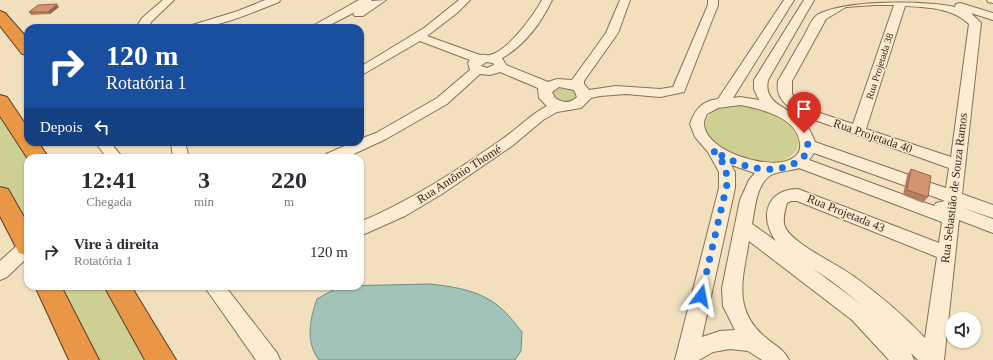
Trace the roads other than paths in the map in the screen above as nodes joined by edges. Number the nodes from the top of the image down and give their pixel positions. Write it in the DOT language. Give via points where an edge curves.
graph roads {
  1 [pos="169,0"];
  2 [pos="275,0"];
  3 [pos="367,0"];
  4 [pos="381,0"];
  5 [pos="465,0"];
  6 [pos="547,0"];
  7 [pos="625,0"];
  8 [pos="714,0"];
  9 [pos="789,0"];
  10 [pos="809,0"];
  11 [pos="830,0"];
  12 [pos="932,0"];
  13 [pos="944,0"];
  14 [pos="901,1"];
  15 [pos="965,12"];
  16 [pos="0,16"];
  17 [pos="800,16"];
  18 [pos="993,17"];
  19 [pos="144,24"];
  20 [pos="206,24"];
  21 [pos="324,24"];
  22 [pos="341,24"];
  23 [pos="419,37"];
  24 [pos="24,45"];
  25 [pos="499,63"];
  26 [pos="477,66"];
  27 [pos="364,70"];
  28 [pos="546,86"];
  29 [pos="581,88"];
  30 [pos="0,100"];
  31 [pos="722,102"];
  32 [pos="554,106"];
  33 [pos="777,111"];
  34 [pos="858,131"];
  35 [pos="24,137"];
  36 [pos="364,143"];
  37 [pos="105,146"];
  38 [pos="358,146"];
  39 [pos="713,150"];
  40 [pos="112,154"];
  41 [pos="340,154"];
  42 [pos="804,154"];
  43 [pos="957,165"];
  44 [pos="773,169"];
  45 [pos="904,186"];
  46 [pos="925,194"];
  47 [pos="0,195"];
  48 [pos="952,209"];
  49 [pos="993,212"];
  50 [pos="993,226"];
  51 [pos="364,227"];
  52 [pos="744,227"];
  53 [pos="24,239"];
  54 [pos="24,250"];
  55 [pos="740,250"];
  56 [pos="946,253"];
  57 [pos="783,258"];
  58 [pos="0,272"];
  59 [pos="50,290"];
  60 [pos="119,290"];
  61 [pos="217,290"];
  62 [pos="758,345"];
  63 [pos="686,359"];
  64 [pos="84,360"];
  65 [pos="161,360"];
  66 [pos="269,360"];
  67 [pos="778,360"];
  68 [pos="903,360"];
  69 [pos="932,360"];
  1 -- 19 [label="street"];
  2 -- 20 [label="street"];
  3 -- 21 [label="street"];
  4 -- 22 [label="street"];
  5 -- 23 [label="street"];
  6 -- 25 [label="street" via="523,35"];
  7 -- 29 [label="street" via="616,28"];
  8 -- 29 [label="street" via="679,89 667,93"];
  9 -- 31 [label="street"];
  10 -- 17 [label="street"];
  11 -- 17 [label="street" via="809,8"];
  12 -- 15 [label="street"];
  13 -- 15 [label="street"];
  14 -- 15 [label="street"];
  14 -- 34 [label="street, Rua Projetada 38"];
  14 -- 34 [label="street, Rua Projetada 40" via="856,2 833,8 825,13 819,19 785,81 785,93 791,102 813,116"];
  15 -- 18 [label="street"];
  15 -- 43 [label="street, Rua Sebastião de Souza Ramos" via="975,23"];
  16 -- 24 [label="highway"];
  17 -- 33 [label="street" via="760,84 762,95"];
  23 -- 26 [label="street"];
  23 -- 27 [label="street"];
  25 -- 26 [label="street"];
  25 -- 28 [label="street"];
  26 -- 36 [label="street" via="435,105"];
  28 -- 29 [label="street" via="557,83"];
  28 -- 32 [label="street" via="546,98"];
  29 -- 32 [label="street" via="582,101 575,105"];
  30 -- 35 [label="highway"];
  31 -- 33 [label="street" via="749,102"];
  31 -- 39 [label="street" via="703,110 697,120 698,132"];
  32 -- 51 [label="street, Rua Antônio Thomé" via="517,136 452,181 386,219"];
  33 -- 42 [label="street" via="799,127 806,136"];
  34 -- 43 [label="street, Rua Projetada 40"];
  37 -- 40 [label="street"];
  38 -- 41 [label="street"];
  39 -- 44 [label="street" via="741,164"];
  39 -- 63 [label="street" via="727,172 727,188"];
  42 -- 44 [label="street" via="783,168"];
  42 -- 45 [label="street"];
  42 -- 48 [label="street"];
  43 -- 48 [label="street, Rua Sebastião de Souza Ramos"];
  44 -- 52 [label="street" via="766,171 757,180 748,200"];
  46 -- 48 [label="street"];
  47 -- 53 [label="highway"];
  48 -- 49 [label="street"];
  48 -- 50 [label="street"];
  48 -- 56 [label="street, Rua Sebastião de Souza Ramos"];
  52 -- 55 [label="street"];
  52 -- 57 [label="street"];
  54 -- 58 [label="street"];
  55 -- 57 [label="street"];
  55 -- 62 [label="street" via="732,288 733,306 742,326"];
  56 -- 69 [label="street, Rua Sebastião de Souza Ramos"];
  56 -- 69 [label="street, Rua Projetada 43" via="798,195 785,196 780,201 774,220 788,242 835,272 876,304"];
  57 -- 68 [label="street" via="859,314"];
  59 -- 64 [label="highway"];
  60 -- 65 [label="highway"];
  61 -- 66 [label="street"];
  62 -- 63 [label="street" via="734,340 712,342 693,351"];
  62 -- 67 [label="street"];
}
